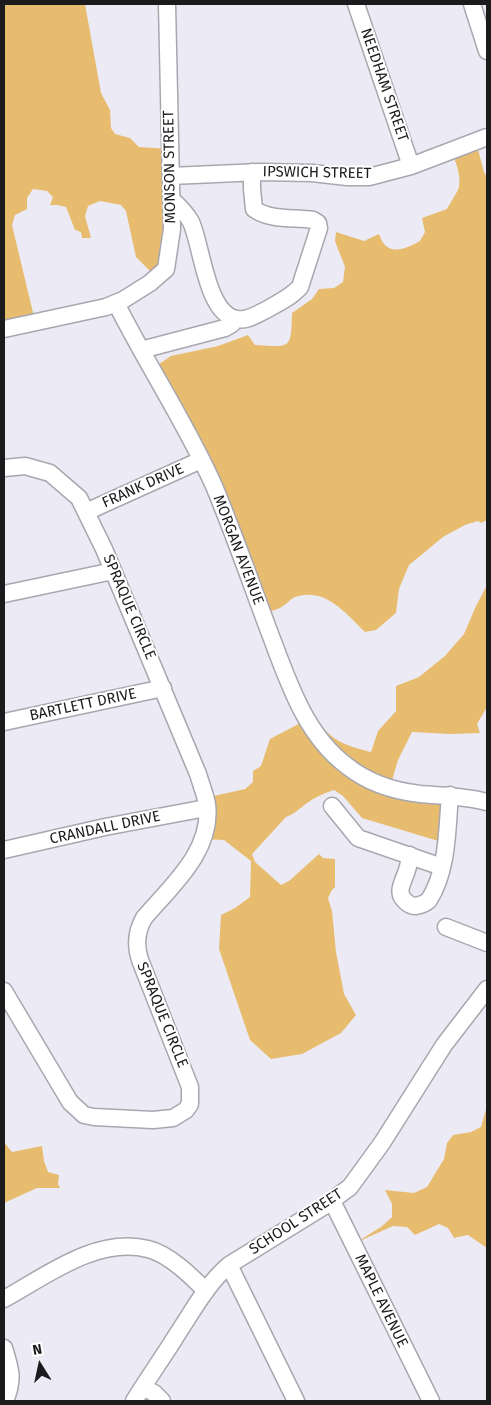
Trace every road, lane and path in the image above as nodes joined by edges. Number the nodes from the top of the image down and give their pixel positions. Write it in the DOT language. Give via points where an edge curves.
graph roads {
  1 [pos="167,4"];
  2 [pos="356,4"];
  3 [pos="472,4"];
  4 [pos="487,51"];
  5 [pos="487,137"];
  6 [pos="411,166"];
  7 [pos="252,172"];
  8 [pos="171,176"];
  9 [pos="171,199"];
  10 [pos="116,303"];
  11 [pos="234,319"];
  12 [pos="4,329"];
  13 [pos="141,350"];
  14 [pos="201,460"];
  15 [pos="4,468"];
  16 [pos="86,512"];
  17 [pos="113,571"];
  18 [pos="4,594"];
  19 [pos="163,688"];
  20 [pos="4,722"];
  21 [pos="450,795"];
  22 [pos="487,802"];
  23 [pos="332,806"];
  24 [pos="206,808"];
  25 [pos="4,850"];
  26 [pos="410,855"];
  27 [pos="442,867"];
  28 [pos="446,927"];
  29 [pos="487,943"];
  30 [pos="487,989"];
  31 [pos="4,991"];
  32 [pos="332,1201"];
  33 [pos="229,1265"];
  34 [pos="206,1291"];
  35 [pos="4,1299"];
  36 [pos="4,1348"];
  37 [pos="143,1387"];
  38 [pos="5,1401"];
  39 [pos="134,1401"];
  40 [pos="162,1401"];
  41 [pos="296,1401"];
  42 [pos="431,1401"];
  1 -- 8 [label="street, MONSON STREET"];
  2 -- 6 [label="street, NEEDHAM STREET"];
  3 -- 4 [label="street"];
  5 -- 6 [label="street, IPSWICH STREET"];
  6 -- 7 [label="street, IPSWICH STREET" via="369,177"];
  7 -- 8 [label="street, IPSWICH STREET"];
  7 -- 11 [label="street" via="254,209 273,217 313,220 319,228 304,279 294,294 247,319"];
  8 -- 9 [label="street, MONSON STREET"];
  9 -- 10 [label="street, MONSON STREET" via="172,229 166,268 150,283"];
  9 -- 11 [label="street" via="191,223 214,298 224,314"];
  10 -- 12 [label="street" via="94,311"];
  10 -- 13 [label="street, MORGAN AVENUE"];
  11 -- 13 [label="street" via="225,328"];
  13 -- 14 [label="street, MORGAN AVENUE"];
  14 -- 16 [label="street, FRANK DRIVE"];
  14 -- 21 [label="street, MORGAN AVENUE" via="234,537 282,667 324,746 347,767 375,782 408,792"];
  15 -- 16 [label="street, SPRAQUE CIRCLE" via="25,466 50,473 79,498"];
  16 -- 17 [label="street, SPRAQUE CIRCLE"];
  17 -- 18 [label="street"];
  17 -- 19 [label="street, SPRAQUE CIRCLE"];
  19 -- 20 [label="street, BARTLETT DRIVE"];
  19 -- 24 [label="street, SPRAQUE CIRCLE" via="198,774"];
  21 -- 22 [label="street, MORGAN AVENUE"];
  21 -- 27 [label="street"];
  23 -- 26 [label="street" via="358,838"];
  24 -- 25 [label="street, CRANDALL DRIVE"];
  24 -- 31 [label="street, SPRAQUE CIRCLE" via="207,819 198,847 180,879 144,918 136,943 190,1087 190,1104 186,1110 172,1118 153,1120 84,1114 70,1102"];
  26 -- 27 [label="street"];
  26 -- 27 [label="street" via="400,891 404,900 413,906 428,901"];
  28 -- 29 [label="street"];
  30 -- 32 [label="street, SCHOOL STREET" via="444,1045 355,1181"];
  32 -- 33 [label="street, SCHOOL STREET"];
  32 -- 42 [label="street, MAPLE AVENUE"];
  33 -- 34 [label="street, SCHOOL STREET"];
  33 -- 41 [label="street"];
  34 -- 35 [label="street" via="182,1268 149,1249 119,1246 79,1258"];
  34 -- 37 [label="street, SCHOOL STREET"];
  36 -- 38 [label="street" via="12,1376"];
  37 -- 39 [label="street, SCHOOL STREET"];
  37 -- 40 [label="street"];
}
